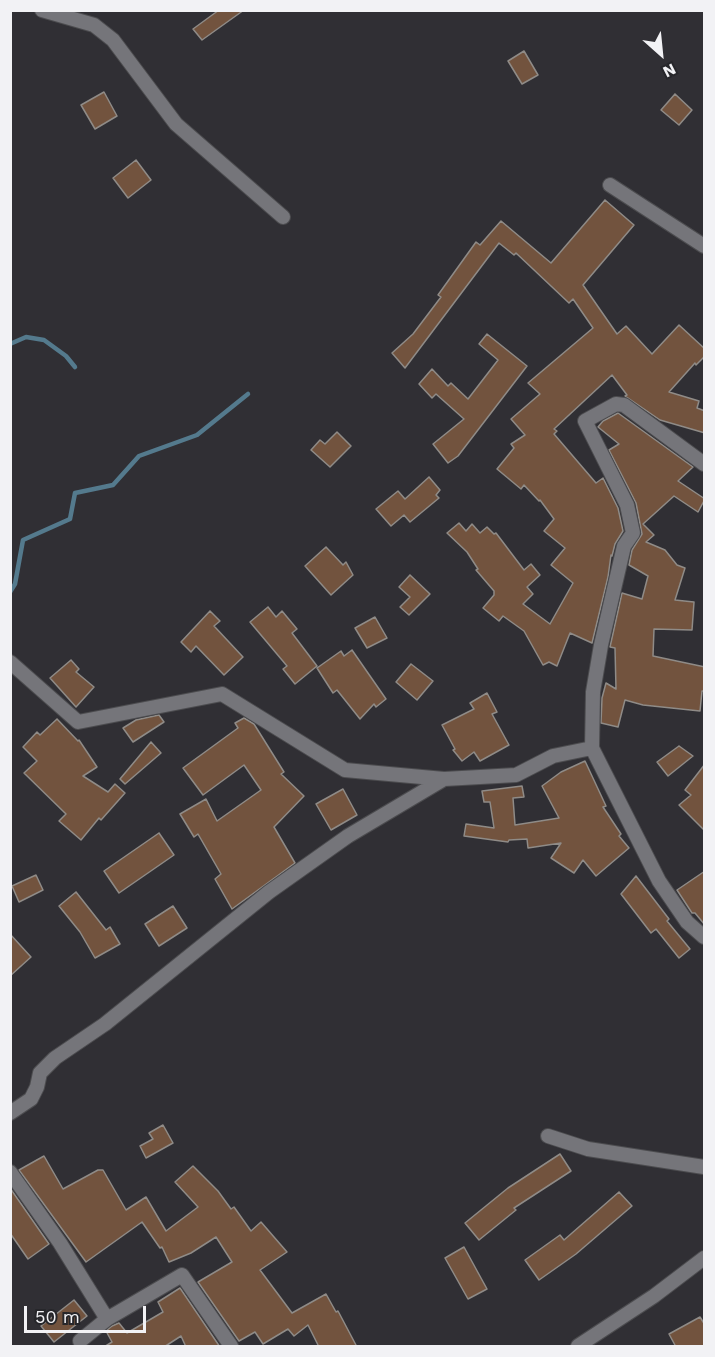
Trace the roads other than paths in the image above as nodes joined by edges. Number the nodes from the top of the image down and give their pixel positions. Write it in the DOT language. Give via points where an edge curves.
graph roads {
  1 [pos="42,10"];
  2 [pos="610,185"];
  3 [pos="283,217"];
  4 [pos="705,246"];
  5 [pos="705,464"];
  6 [pos="10,662"];
  7 [pos="592,748"];
  8 [pos="444,779"];
  9 [pos="705,937"];
  10 [pos="10,1113"];
  11 [pos="548,1136"];
  12 [pos="705,1167"];
  13 [pos="10,1172"];
  14 [pos="705,1258"];
  15 [pos="107,1319"];
  16 [pos="79,1345"];
  17 [pos="231,1347"];
  18 [pos="578,1347"];
  1 -- 3 [label="street" via="94,25 113,40 176,124"];
  2 -- 4 [label="street"];
  5 -- 7 [label="street" via="624,405 616,404 585,421 627,505 633,533 624,546 601,645 593,692"];
  6 -- 8 [label="street" via="78,722 222,694 345,770"];
  7 -- 8 [label="street" via="553,756 516,776"];
  7 -- 9 [label="street" via="659,880 687,922"];
  8 -- 10 [label="street" via="348,836 269,892 105,1024 55,1058 40,1073 31,1099"];
  11 -- 12 [label="street" via="588,1149"];
  13 -- 15 [label="street"];
  14 -- 18 [label="street"];
  15 -- 16 [label="street"];
  15 -- 17 [label="street" via="182,1275"];
}
